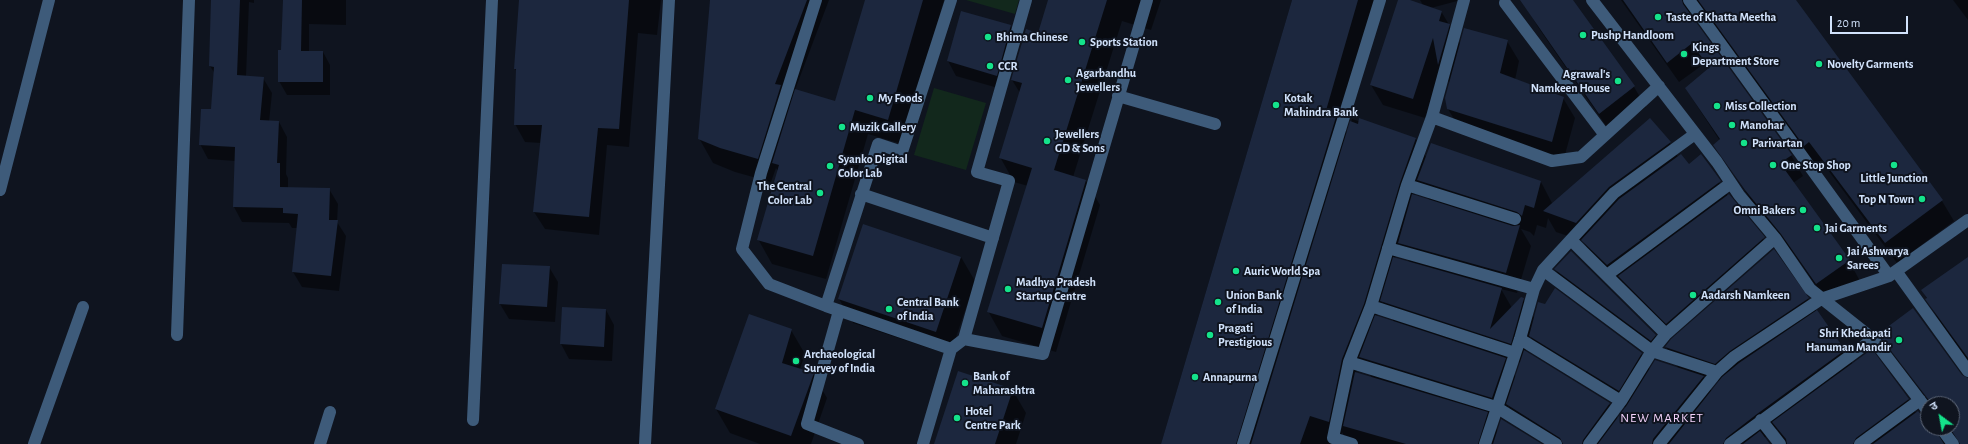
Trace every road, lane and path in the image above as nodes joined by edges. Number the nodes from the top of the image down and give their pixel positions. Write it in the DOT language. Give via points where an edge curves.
graph roads {
  1 [pos="49,0"];
  2 [pos="189,0"];
  3 [pos="492,0"];
  4 [pos="669,0"];
  5 [pos="816,0"];
  6 [pos="951,0"];
  7 [pos="1026,0"];
  8 [pos="1146,0"];
  9 [pos="1380,0"];
  10 [pos="1464,0"];
  11 [pos="1592,0"];
  12 [pos="1689,0"];
  13 [pos="1503,1"];
  14 [pos="1659,86"];
  15 [pos="1118,96"];
  16 [pos="1432,117"];
  17 [pos="1215,124"];
  18 [pos="1604,134"];
  19 [pos="1695,134"];
  20 [pos="1731,183"];
  21 [pos="1407,185"];
  22 [pos="0,190"];
  23 [pos="861,194"];
  24 [pos="1515,219"];
  25 [pos="1968,220"];
  26 [pos="992,238"];
  27 [pos="1775,238"];
  28 [pos="1572,241"];
  29 [pos="1388,248"];
  30 [pos="1543,270"];
  31 [pos="1893,273"];
  32 [pos="1607,275"];
  33 [pos="1534,289"];
  34 [pos="1821,299"];
  35 [pos="826,306"];
  36 [pos="1370,306"];
  37 [pos="83,307"];
  38 [pos="839,311"];
  39 [pos="1666,334"];
  40 [pos="177,335"];
  41 [pos="964,339"];
  42 [pos="1520,339"];
  43 [pos="1873,339"];
  44 [pos="951,349"];
  45 [pos="1652,351"];
  46 [pos="1515,353"];
  47 [pos="1349,362"];
  48 [pos="1717,372"];
  49 [pos="1968,372"];
  50 [pos="1920,400"];
  51 [pos="1620,401"];
  52 [pos="1496,407"];
  53 [pos="330,412"];
  54 [pos="473,420"];
  55 [pos="1761,420"];
  56 [pos="34,444"];
  57 [pos="320,444"];
  58 [pos="645,444"];
  59 [pos="858,444"];
  60 [pos="923,444"];
  61 [pos="1243,444"];
  62 [pos="1352,444"];
  63 [pos="1485,444"];
  64 [pos="1556,444"];
  65 [pos="1589,444"];
  66 [pos="1659,444"];
  67 [pos="1730,444"];
  68 [pos="1780,444"];
  69 [pos="1860,444"];
  1 -- 22 [label="street"];
  2 -- 40 [label="street"];
  3 -- 54 [label="street"];
  4 -- 58 [label="street"];
  5 -- 35 [label="street" via="761,173 742,249 769,284"];
  6 -- 23 [label="street" via="902,152 878,144"];
  7 -- 26 [label="street" via="977,172 1009,181"];
  8 -- 15 [label="street"];
  9 -- 61 [label="street"];
  10 -- 16 [label="street"];
  11 -- 14 [label="street"];
  12 -- 31 [label="street"];
  13 -- 18 [label="street"];
  14 -- 18 [label="street"];
  14 -- 19 [label="street"];
  15 -- 17 [label="street"];
  15 -- 41 [label="street" via="1043,354"];
  16 -- 18 [label="street" via="1552,161 1581,156"];
  16 -- 21 [label="street"];
  19 -- 20 [label="street"];
  19 -- 28 [label="street" via="1614,193"];
  20 -- 27 [label="street"];
  20 -- 32 [label="street"];
  21 -- 24 [label="street"];
  21 -- 29 [label="street"];
  23 -- 26 [label="street"];
  23 -- 35 [label="street"];
  25 -- 31 [label="street"];
  26 -- 41 [label="street"];
  27 -- 34 [label="street" via="1810,289"];
  27 -- 39 [label="street"];
  28 -- 30 [label="street"];
  28 -- 32 [label="street"];
  29 -- 33 [label="street"];
  29 -- 36 [label="street"];
  30 -- 33 [label="street"];
  30 -- 45 [label="street"];
  31 -- 34 [label="street"];
  31 -- 49 [label="street"];
  32 -- 39 [label="street"];
  33 -- 42 [label="street"];
  34 -- 43 [label="street"];
  34 -- 48 [label="street" via="1734,357"];
  35 -- 38 [label="street"];
  36 -- 46 [label="street"];
  36 -- 47 [label="street"];
  37 -- 56 [label="street"];
  38 -- 44 [label="street"];
  38 -- 59 [label="street" via="807,424"];
  39 -- 45 [label="street"];
  41 -- 44 [label="street"];
  42 -- 46 [label="street"];
  42 -- 51 [label="street"];
  43 -- 50 [label="street"];
  43 -- 55 [label="street"];
  44 -- 60 [label="street"];
  45 -- 48 [label="street"];
  45 -- 51 [label="street"];
  46 -- 52 [label="street"];
  47 -- 52 [label="street"];
  47 -- 62 [label="street" via="1333,438"];
  48 -- 66 [label="street"];
  50 -- 69 [label="street"];
  51 -- 65 [label="street"];
  52 -- 63 [label="street"];
  52 -- 64 [label="street"];
  53 -- 57 [label="street"];
  55 -- 67 [label="street"];
  55 -- 68 [label="street"];
}
